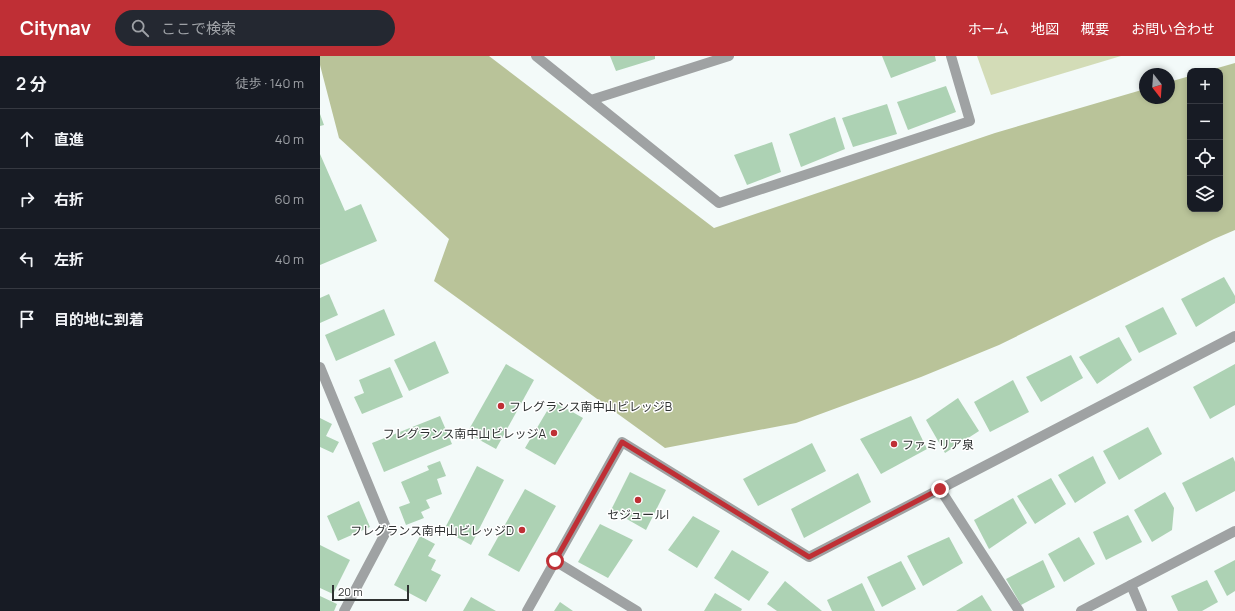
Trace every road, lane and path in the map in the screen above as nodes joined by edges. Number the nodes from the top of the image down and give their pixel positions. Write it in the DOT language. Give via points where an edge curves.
graph roads {
  1 [pos="536,56"];
  2 [pos="730,56"];
  3 [pos="951,56"];
  4 [pos="591,100"];
  5 [pos="1235,336"];
  6 [pos="320,367"];
  7 [pos="940,489"];
  8 [pos="1235,531"];
  9 [pos="555,561"];
  10 [pos="1131,585"];
  11 [pos="344,611"];
  12 [pos="528,611"];
  13 [pos="637,611"];
  14 [pos="1019,611"];
  15 [pos="1081,611"];
  16 [pos="1142,611"];
  1 -- 4 [label="street"];
  2 -- 4 [label="street"];
  3 -- 4 [label="street" via="970,121 719,203"];
  5 -- 7 [label="street"];
  6 -- 11 [label="street" via="387,530"];
  7 -- 9 [label="street" via="809,557 622,442"];
  7 -- 14 [label="street"];
  8 -- 10 [label="street"];
  9 -- 12 [label="street"];
  9 -- 13 [label="street"];
  10 -- 15 [label="street"];
  10 -- 16 [label="street"];
}
